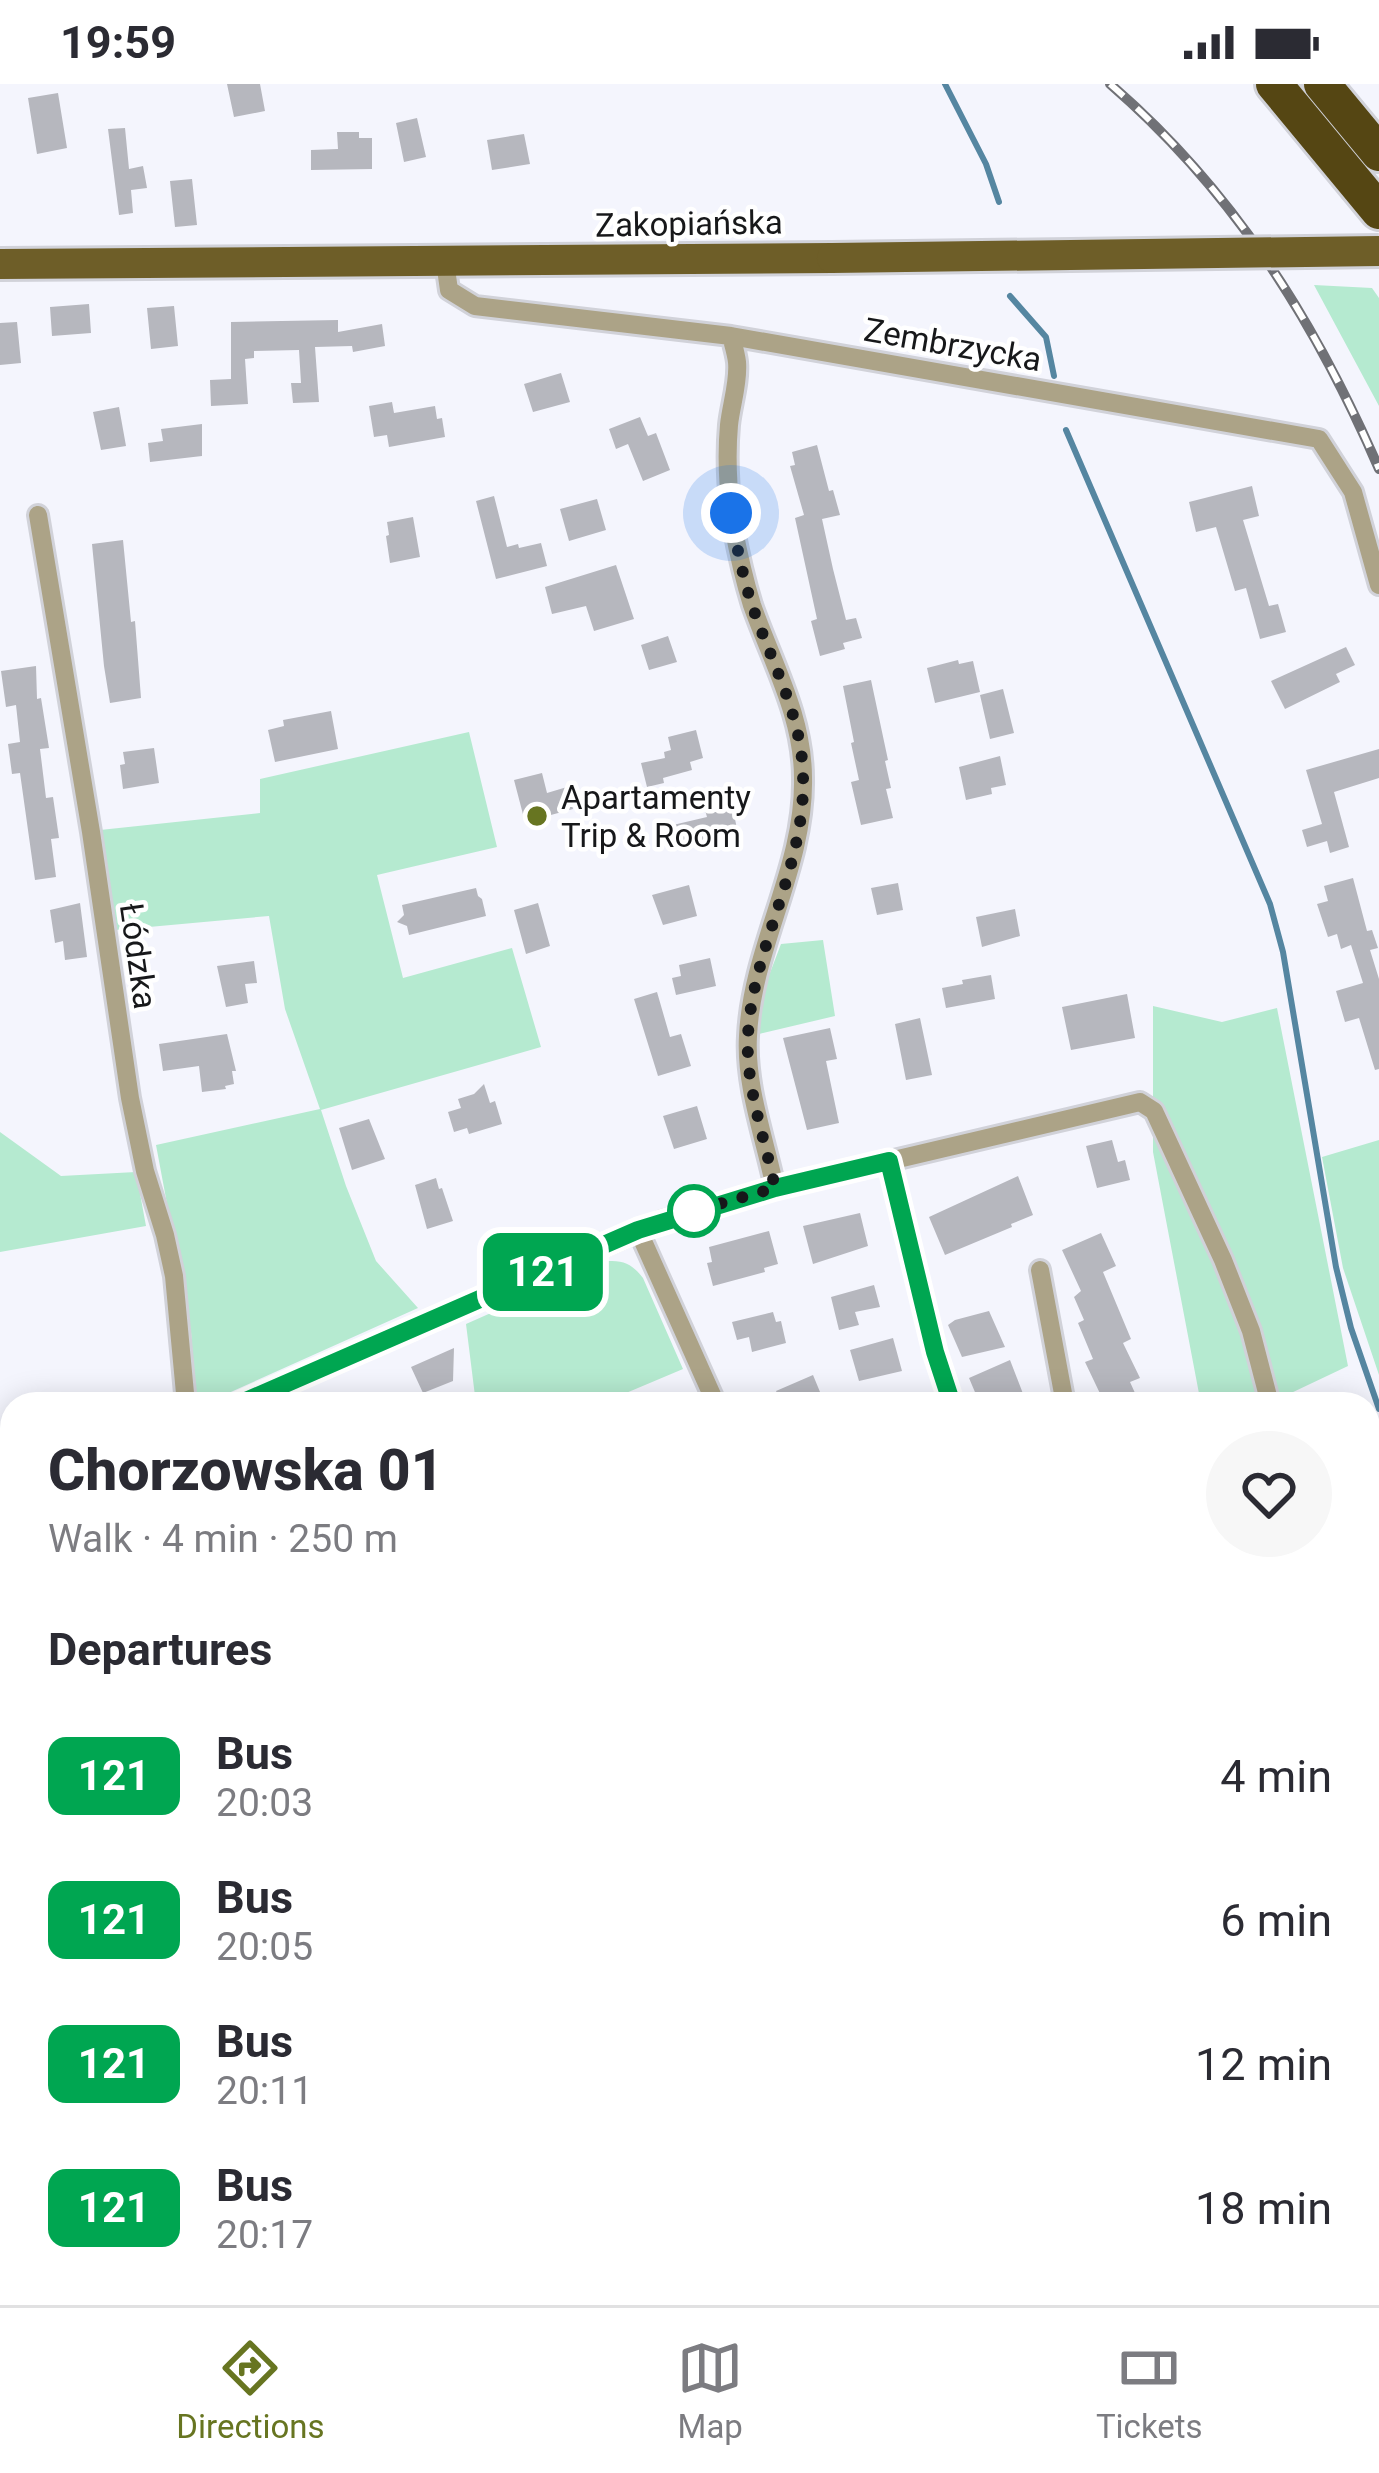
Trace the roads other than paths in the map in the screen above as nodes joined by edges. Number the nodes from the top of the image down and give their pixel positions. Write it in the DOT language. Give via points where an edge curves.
graph roads {
  1 [pos="1274,84"];
  2 [pos="1322,84"];
  3 [pos="1379,153"];
  4 [pos="1379,211"];
  5 [pos="1379,251"];
  6 [pos="446,262"];
  7 [pos="0,264"];
  8 [pos="731,335"];
  9 [pos="38,515"];
  10 [pos="1379,585"];
  11 [pos="889,1161"];
  12 [pos="775,1188"];
  13 [pos="638,1230"];
  14 [pos="1040,1270"];
  15 [pos="184,1392"];
  16 [pos="267,1392"];
  17 [pos="711,1392"];
  18 [pos="948,1392"];
  19 [pos="1063,1392"];
  20 [pos="1267,1392"];
  1 -- 4 [label="highway"];
  2 -- 3 [label="highway"];
  5 -- 6 [label="main road, Zakopiańska, bridge"];
  6 -- 7 [label="main road, Zakopiańska"];
  6 -- 8 [label="street, Zembrzycka" via="449,290 475,306"];
  8 -- 10 [label="street, Zembrzycka" via="1319,439 1353,492"];
  8 -- 12 [label="street" via="733,525 796,725 803,776 793,859 747,1037"];
  9 -- 15 [label="street, Łódzka" via="130,1098 174,1276"];
  11 -- 12 [label="street"];
  11 -- 18 [label="street"];
  11 -- 20 [label="street" via="1140,1102 1154,1111 1223,1261"];
  12 -- 13 [label="street"];
  13 -- 16 [label="street"];
  13 -- 17 [label="street"];
  14 -- 19 [label="street"];
}
